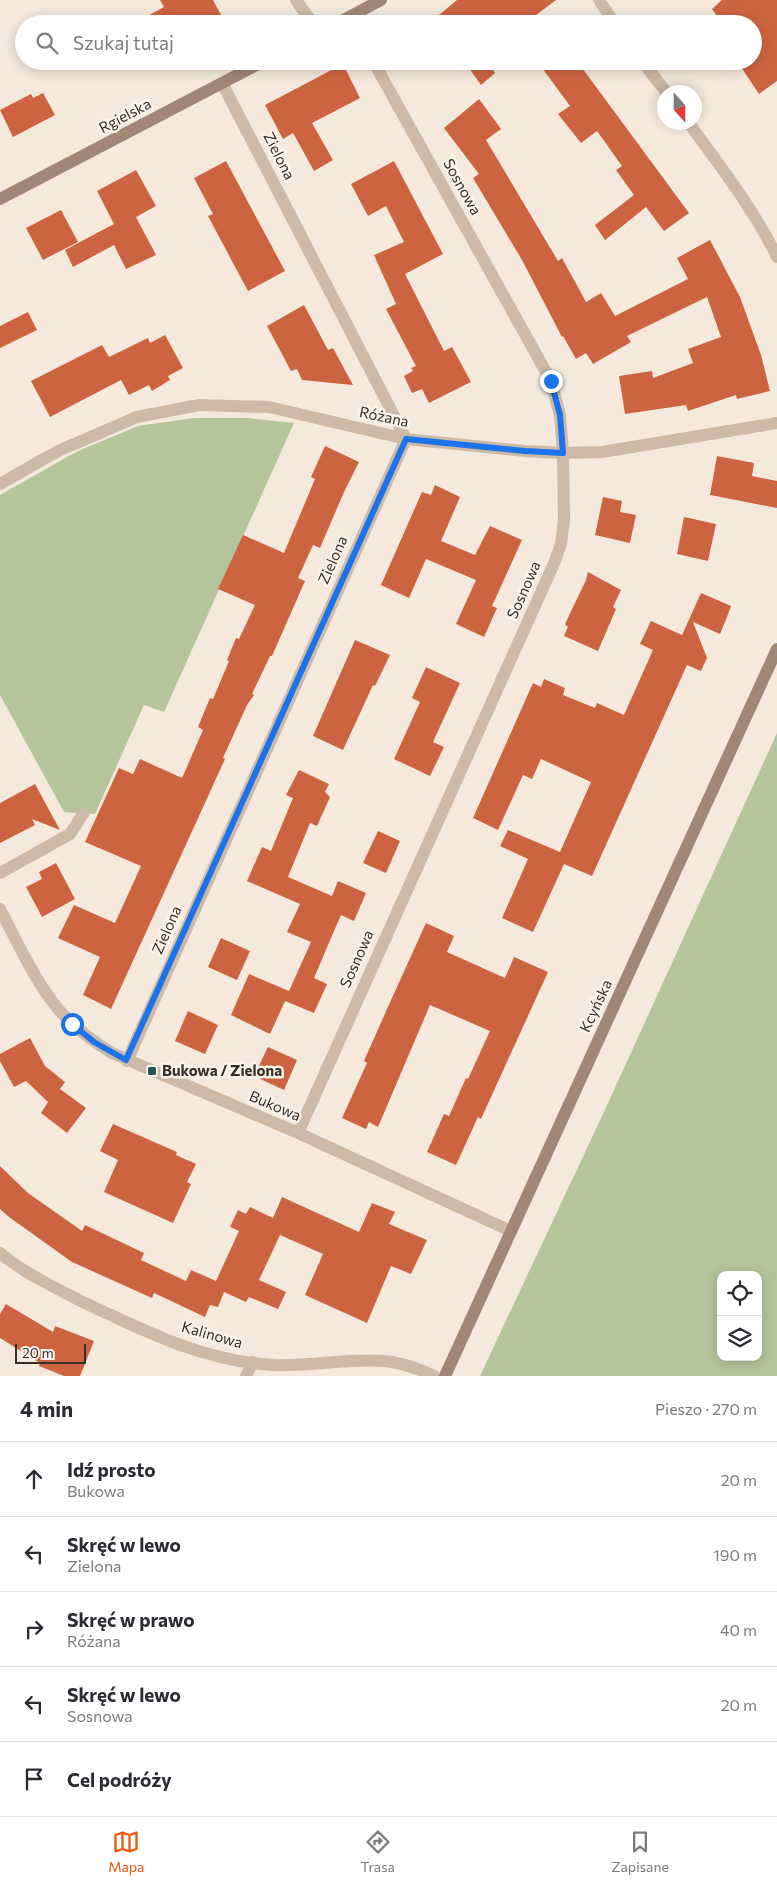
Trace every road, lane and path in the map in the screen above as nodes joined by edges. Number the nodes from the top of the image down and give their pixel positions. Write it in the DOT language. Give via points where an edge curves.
graph roads {
  1 [pos="296,0"];
  2 [pos="381,0"];
  3 [pos="599,0"];
  4 [pos="307,15"];
  5 [pos="358,15"];
  6 [pos="609,15"];
  7 [pos="247,70"];
  8 [pos="378,70"];
  9 [pos="649,70"];
  10 [pos="222,83"];
  11 [pos="661,85"];
  12 [pos="694,130"];
  13 [pos="0,199"];
  14 [pos="777,257"];
  15 [pos="777,423"];
  16 [pos="406,439"];
  17 [pos="563,453"];
  18 [pos="0,484"];
  19 [pos="777,649"];
  20 [pos="83,814"];
  21 [pos="0,873"];
  22 [pos="0,909"];
  23 [pos="126,1060"];
  24 [pos="298,1133"];
  25 [pos="511,1231"];
  26 [pos="0,1253"];
  27 [pos="253,1362"];
  28 [pos="246,1376"];
  29 [pos="434,1376"];
  30 [pos="444,1376"];
  1 -- 4 [label="street"];
  2 -- 5 [label="street"];
  3 -- 6 [label="street"];
  7 -- 10 [label="street, Rgielska"];
  8 -- 17 [label="street, Sosnowa" via="551,381 560,415"];
  9 -- 11 [label="street"];
  10 -- 13 [label="street, Rgielska"];
  10 -- 16 [label="street, Zielona"];
  12 -- 14 [label="street" via="742,196"];
  15 -- 17 [label="street, Różana" via="602,452"];
  16 -- 17 [label="street, Różana"];
  16 -- 18 [label="street, Różana" via="269,407 200,405 137,417 58,451"];
  16 -- 23 [label="street, Zielona"];
  17 -- 24 [label="street, Sosnowa" via="564,520 555,561"];
  19 -- 25 [label="street, Kcyńska"];
  20 -- 21 [label="street" via="70,834"];
  22 -- 23 [label="street, Bukowa" via="52,1001 94,1042"];
  23 -- 24 [label="street, Bukowa"];
  24 -- 25 [label="street, Bukowa"];
  25 -- 30 [label="street, Kcyńska"];
  26 -- 27 [label="street, Kalinowa" via="44,1282 151,1334 230,1360"];
  27 -- 28 [label="street"];
  27 -- 29 [label="street, Kalinowa" via="296,1365 385,1361"];
}
